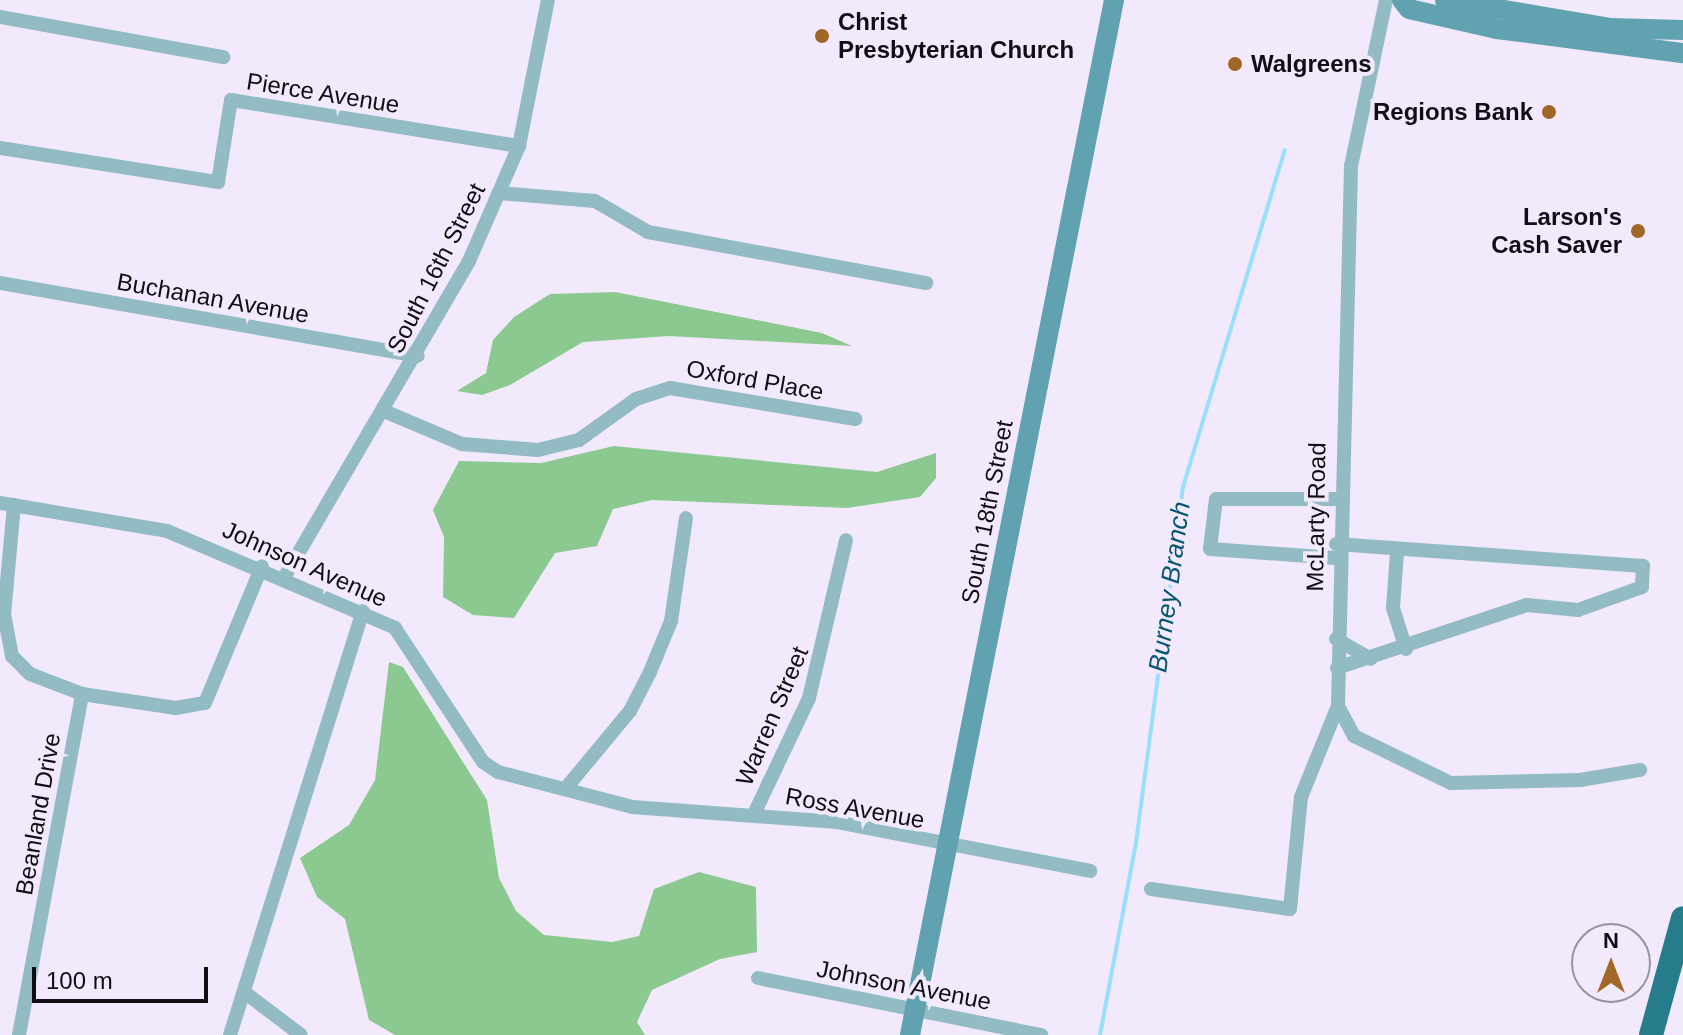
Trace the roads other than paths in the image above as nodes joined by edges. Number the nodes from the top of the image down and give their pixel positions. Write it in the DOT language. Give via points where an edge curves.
graph roads {
  1 [pos="548,0"];
  2 [pos="1114,0"];
  3 [pos="1386,0"];
  4 [pos="1402,0"];
  5 [pos="1445,0"];
  6 [pos="0,17"];
  7 [pos="1683,30"];
  8 [pos="1683,53"];
  9 [pos="223,57"];
  10 [pos="519,146"];
  11 [pos="0,148"];
  12 [pos="499,193"];
  13 [pos="0,283"];
  14 [pos="926,283"];
  15 [pos="418,356"];
  16 [pos="384,411"];
  17 [pos="855,419"];
  18 [pos="1339,499"];
  19 [pos="7,504"];
  20 [pos="686,518"];
  21 [pos="846,540"];
  22 [pos="1336,551"];
  23 [pos="1397,553"];
  24 [pos="262,566"];
  25 [pos="285,576"];
  26 [pos="363,611"];
  27 [pos="1336,639"];
  28 [pos="1406,649"];
  29 [pos="1371,659"];
  30 [pos="1337,668"];
  31 [pos="82,694"];
  32 [pos="1338,706"];
  33 [pos="1640,770"];
  34 [pos="566,788"];
  35 [pos="754,814"];
  36 [pos="947,846"];
  37 [pos="1090,871"];
  38 [pos="1151,889"];
  39 [pos="1683,918"];
  40 [pos="758,978"];
  41 [pos="244,992"];
  42 [pos="915,1011"];
  43 [pos="19,1035"];
  44 [pos="230,1035"];
  45 [pos="301,1035"];
  46 [pos="910,1035"];
  47 [pos="1041,1035"];
  48 [pos="1651,1035"];
  1 -- 10 [label="street, South 16th Street"];
  2 -- 36 [label="street, South 18th Street"];
  3 -- 18 [label="street, McLarty Road" via="1351,166"];
  4 -- 8 [label="street" via="1409,9 1497,29"];
  5 -- 7 [label="street" via="1610,28"];
  6 -- 9 [label="street"];
  10 -- 11 [label="street, Pierce Avenue" via="231,100 218,182"];
  10 -- 12 [label="street, South 16th Street"];
  12 -- 14 [label="street" via="595,201 648,232"];
  12 -- 15 [label="street, South 16th Street"];
  13 -- 15 [label="street, Buchanan Avenue"];
  15 -- 16 [label="street, South 16th Street"];
  16 -- 17 [label="street, Oxford Place" via="462,444 538,450 579,440 636,399 670,388"];
  16 -- 25 [label="street, South 16th Street"];
  18 -- 22 [label="street, McLarty Road"];
  18 -- 22 [label="street" via="1216,499 1210,549"];
  19 -- 24 [label="street, Johnson Avenue" via="156,528"];
  19 -- 31 [label="street" via="4,627 12,656 30,674"];
  20 -- 34 [label="street" via="671,621 650,672 630,711"];
  21 -- 35 [label="street, Warren Street" via="809,698"];
  22 -- 23 [label="street"];
  22 -- 27 [label="street, McLarty Road"];
  23 -- 28 [label="street" via="1393,608"];
  23 -- 28 [label="street" via="1451,550 1643,566 1642,587 1578,610 1527,605"];
  24 -- 25 [label="street, Johnson Avenue"];
  24 -- 31 [label="street" via="205,703 176,708"];
  25 -- 26 [label="street, Johnson Avenue"];
  26 -- 34 [label="street, Johnson Avenue" via="395,628 416,652 483,762"];
  26 -- 41 [label="street"];
  27 -- 29 [label="street"];
  27 -- 30 [label="street, McLarty Road"];
  28 -- 29 [label="street"];
  29 -- 30 [label="street"];
  30 -- 32 [label="street, McLarty Road"];
  31 -- 43 [label="street, Beanland Drive"];
  32 -- 33 [label="street" via="1354,736 1451,783 1580,780"];
  32 -- 38 [label="street" via="1301,797 1290,909"];
  34 -- 35 [label="street, Ross Avenue" via="632,807"];
  35 -- 36 [label="street, Ross Avenue" via="836,822"];
  36 -- 37 [label="street, Ross Avenue"];
  36 -- 42 [label="street, South 18th Street"];
  39 -- 48 [label="highway"];
  40 -- 42 [label="street, Johnson Avenue"];
  41 -- 44 [label="street"];
  41 -- 45 [label="street"];
  42 -- 46 [label="street, South 18th Street"];
  42 -- 47 [label="street, Johnson Avenue"];
}
